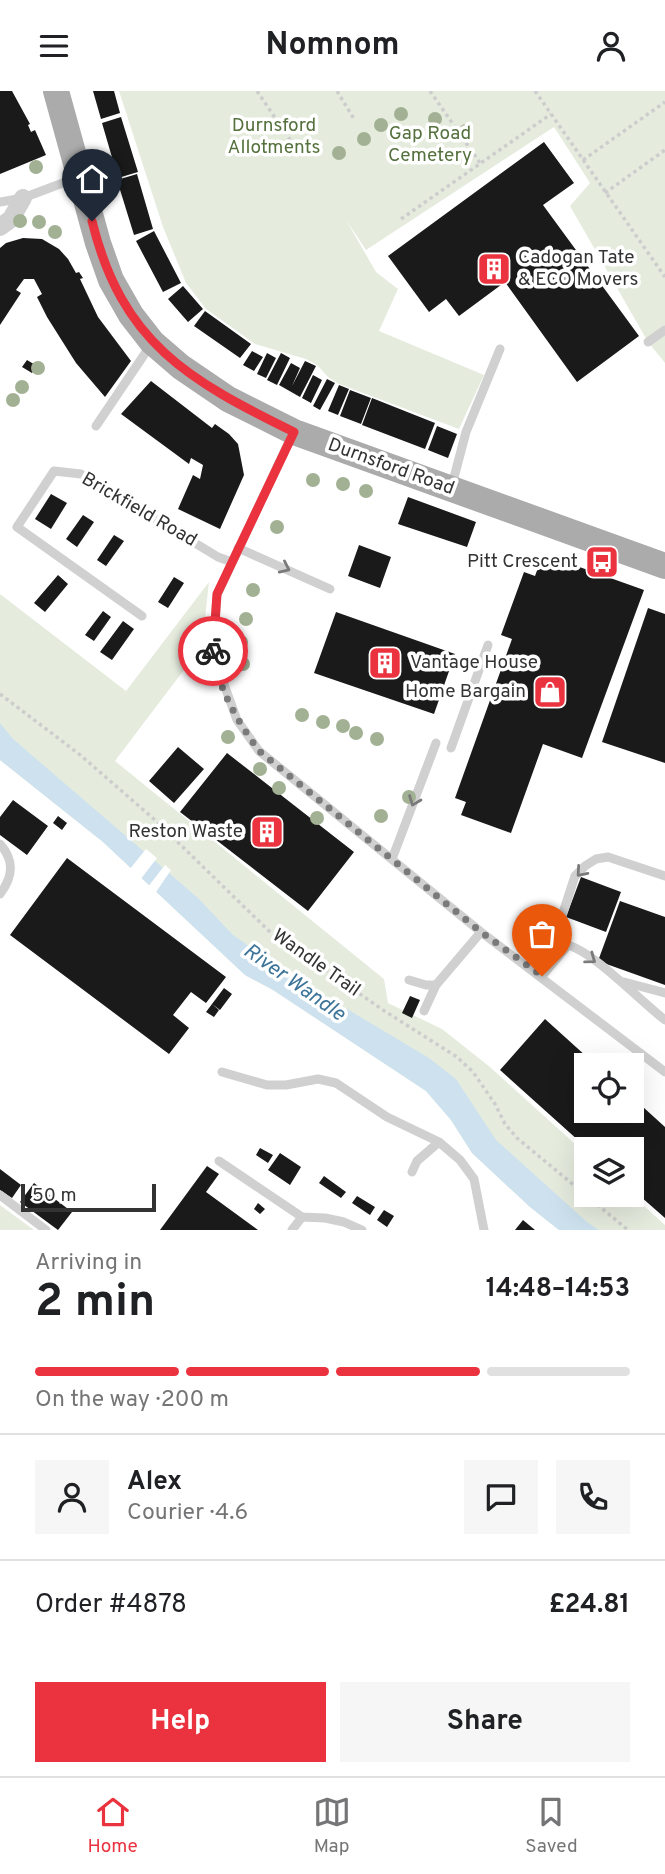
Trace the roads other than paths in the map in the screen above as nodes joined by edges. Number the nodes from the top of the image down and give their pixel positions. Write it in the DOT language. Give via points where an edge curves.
graph roads {
  1 [pos="56,91"];
  2 [pos="81,176"];
  3 [pos="23,198"];
  4 [pos="0,202"];
  5 [pos="0,227"];
  6 [pos="665,330"];
  7 [pos="152,342"];
  8 [pos="648,342"];
  9 [pos="499,349"];
  10 [pos="96,426"];
  11 [pos="294,432"];
  12 [pos="452,490"];
  13 [pos="239,548"];
  14 [pos="232,562"];
  15 [pos="665,566"];
  16 [pos="330,589"];
  17 [pos="142,617"];
  18 [pos="488,646"];
  19 [pos="436,743"];
  20 [pos="451,748"];
  21 [pos="0,843"];
  22 [pos="392,859"];
  23 [pos="665,876"];
  24 [pos="0,894"];
  25 [pos="481,932"];
  26 [pos="568,945"];
  27 [pos="542,976"];
  28 [pos="409,980"];
  29 [pos="618,981"];
  30 [pos="436,985"];
  31 [pos="665,993"];
  32 [pos="424,1011"];
  33 [pos="665,1020"];
  34 [pos="222,1072"];
  35 [pos="665,1072"];
  36 [pos="439,1142"];
  37 [pos="219,1161"];
  38 [pos="412,1172"];
  39 [pos="0,1195"];
  40 [pos="302,1217"];
  41 [pos="46,1230"];
  42 [pos="292,1230"];
  43 [pos="362,1230"];
  44 [pos="484,1230"];
  1 -- 2 [label="main road, Durnsford Road"];
  2 -- 3 [label="lane"];
  2 -- 7 [label="main road, Durnsford Road" via="111,280"];
  3 -- 4 [label="lane"];
  3 -- 5 [label="street" via="11,219"];
  6 -- 8 [label="lane"];
  7 -- 10 [label="lane"];
  7 -- 11 [label="main road, Durnsford Road" via="228,399"];
  9 -- 12 [label="lane" via="466,432"];
  11 -- 12 [label="main road, Durnsford Road"];
  11 -- 13 [label="lane"];
  12 -- 15 [label="main road, Durnsford Road"];
  13 -- 14 [label="lane"];
  13 -- 16 [label="lane, one-way"];
  14 -- 17 [label="lane, Brickfield Road" via="81,474 54,471 17,527"];
  14 -- 22 [label="lane" via="217,594 213,654 237,720 259,751"];
  18 -- 20 [label="lane"];
  19 -- 22 [label="lane, one-way"];
  21 -- 24 [label="lane" via="12,866"];
  22 -- 25 [label="lane"];
  23 -- 26 [label="lane, one-way" via="608,857 584,866 575,876 559,922"];
  25 -- 27 [label="lane"];
  25 -- 30 [label="lane"];
  26 -- 27 [label="lane"];
  26 -- 29 [label="lane, one-way"];
  27 -- 35 [label="lane"];
  28 -- 30 [label="lane"];
  29 -- 31 [label="lane"];
  29 -- 33 [label="lane"];
  30 -- 32 [label="lane"];
  34 -- 36 [label="lane" via="268,1085 318,1079 336,1083 387,1117"];
  36 -- 38 [label="lane" via="417,1161"];
  36 -- 44 [label="lane" via="474,1179"];
  37 -- 40 [label="lane"];
  39 -- 41 [label="lane"];
  40 -- 42 [label="lane"];
  40 -- 43 [label="lane" via="334,1220"];
}
